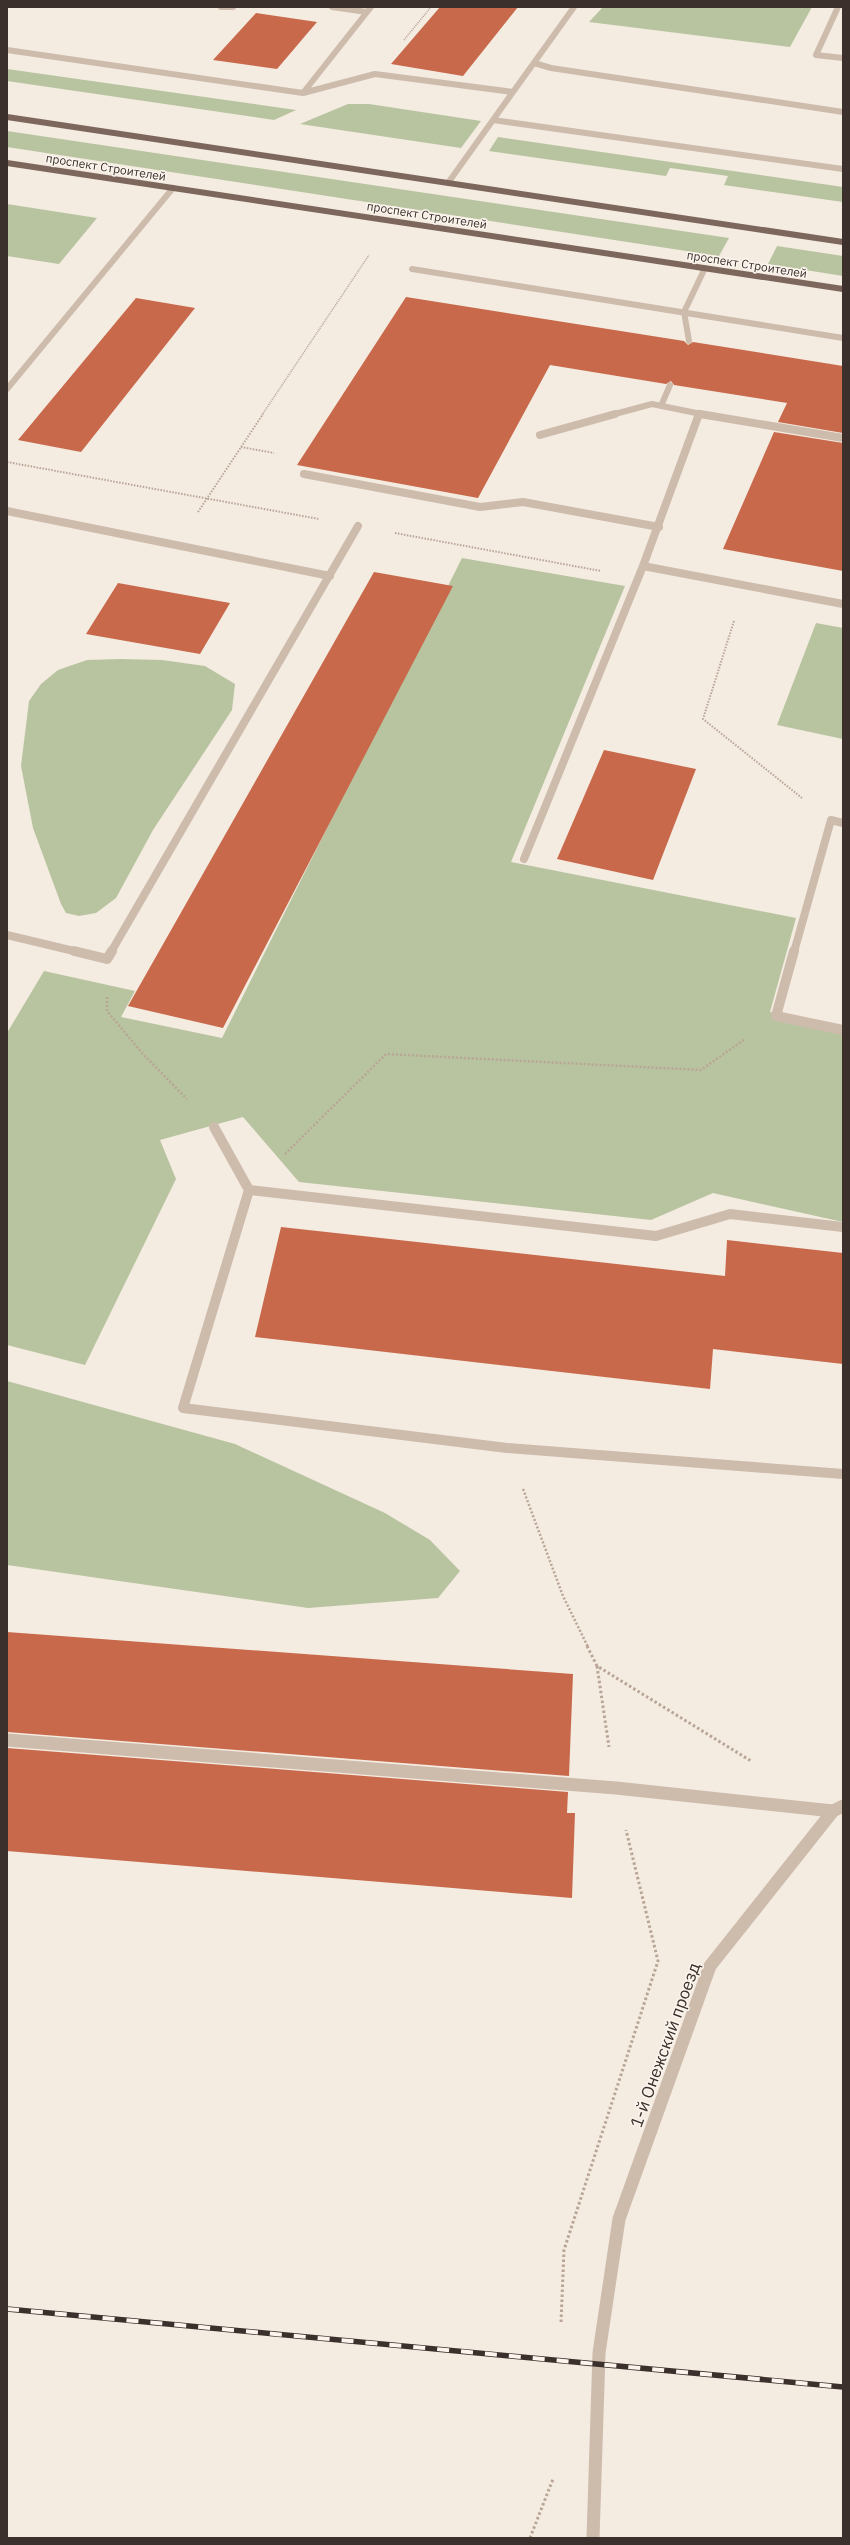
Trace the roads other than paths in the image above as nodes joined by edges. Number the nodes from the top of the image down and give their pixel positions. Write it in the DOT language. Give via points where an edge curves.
graph roads {
  1 [pos="221,7"];
  2 [pos="233,7"];
  3 [pos="332,7"];
  4 [pos="574,7"];
  5 [pos="838,7"];
  6 [pos="369,9"];
  7 [pos="7,50"];
  8 [pos="843,58"];
  9 [pos="534,63"];
  10 [pos="512,92"];
  11 [pos="303,93"];
  12 [pos="843,112"];
  13 [pos="7,117"];
  14 [pos="493,120"];
  15 [pos="7,163"];
  16 [pos="843,169"];
  17 [pos="448,183"];
  18 [pos="173,188"];
  19 [pos="843,242"];
  20 [pos="705,268"];
  21 [pos="412,269"];
  22 [pos="843,290"];
  23 [pos="684,312"];
  24 [pos="843,338"];
  25 [pos="689,341"];
  26 [pos="7,374"];
  27 [pos="18,376"];
  28 [pos="670,384"];
  29 [pos="7,389"];
  30 [pos="661,406"];
  31 [pos="699,414"];
  32 [pos="540,435"];
  33 [pos="843,438"];
  34 [pos="304,474"];
  35 [pos="7,511"];
  36 [pos="358,526"];
  37 [pos="659,527"];
  38 [pos="643,566"];
  39 [pos="330,576"];
  40 [pos="843,604"];
  41 [pos="843,823"];
  42 [pos="524,859"];
  43 [pos="7,935"];
  44 [pos="843,1030"];
  45 [pos="214,1127"];
  46 [pos="249,1190"];
  47 [pos="843,1227"];
  48 [pos="843,1474"];
  49 [pos="7,1740"];
  50 [pos="838,1808"];
  51 [pos="594,2538"];
  1 -- 2 [label="street"];
  3 -- 6 [label="street"];
  4 -- 9 [label="street"];
  5 -- 8 [label="street" via="816,55"];
  6 -- 11 [label="street"];
  7 -- 11 [label="street"];
  9 -- 10 [label="street"];
  9 -- 12 [label="street" via="552,68"];
  10 -- 11 [label="street" via="375,74"];
  10 -- 14 [label="street"];
  13 -- 17 [label="main road"];
  14 -- 16 [label="street"];
  14 -- 17 [label="street"];
  15 -- 18 [label="main road, проспект Строителей"];
  17 -- 19 [label="main road"];
  18 -- 20 [label="main road, проспект Строителей"];
  18 -- 27 [label="street"];
  20 -- 22 [label="main road, проспект Строителей"];
  20 -- 23 [label="street"];
  21 -- 23 [label="street"];
  23 -- 24 [label="street"];
  23 -- 25 [label="street"];
  26 -- 27 [label="street"];
  27 -- 29 [label="street"];
  28 -- 30 [label="street"];
  30 -- 31 [label="street"];
  30 -- 32 [label="street" via="652,404"];
  31 -- 33 [label="street"];
  31 -- 37 [label="street"];
  34 -- 37 [label="street" via="480,507 523,502"];
  35 -- 39 [label="street"];
  36 -- 39 [label="street"];
  37 -- 38 [label="street"];
  38 -- 40 [label="street"];
  38 -- 42 [label="street"];
  39 -- 43 [label="street" via="107,959"];
  41 -- 44 [label="street" via="831,820 776,1016"];
  45 -- 46 [label="street"];
  46 -- 47 [label="street" via="656,1236 730,1214"];
  46 -- 48 [label="street" via="183,1408 508,1448"];
  49 -- 50 [label="street"];
  50 -- 51 [label="street, 1-й Онежский проезд" via="710,1966 619,2219 599,2353"];
}
